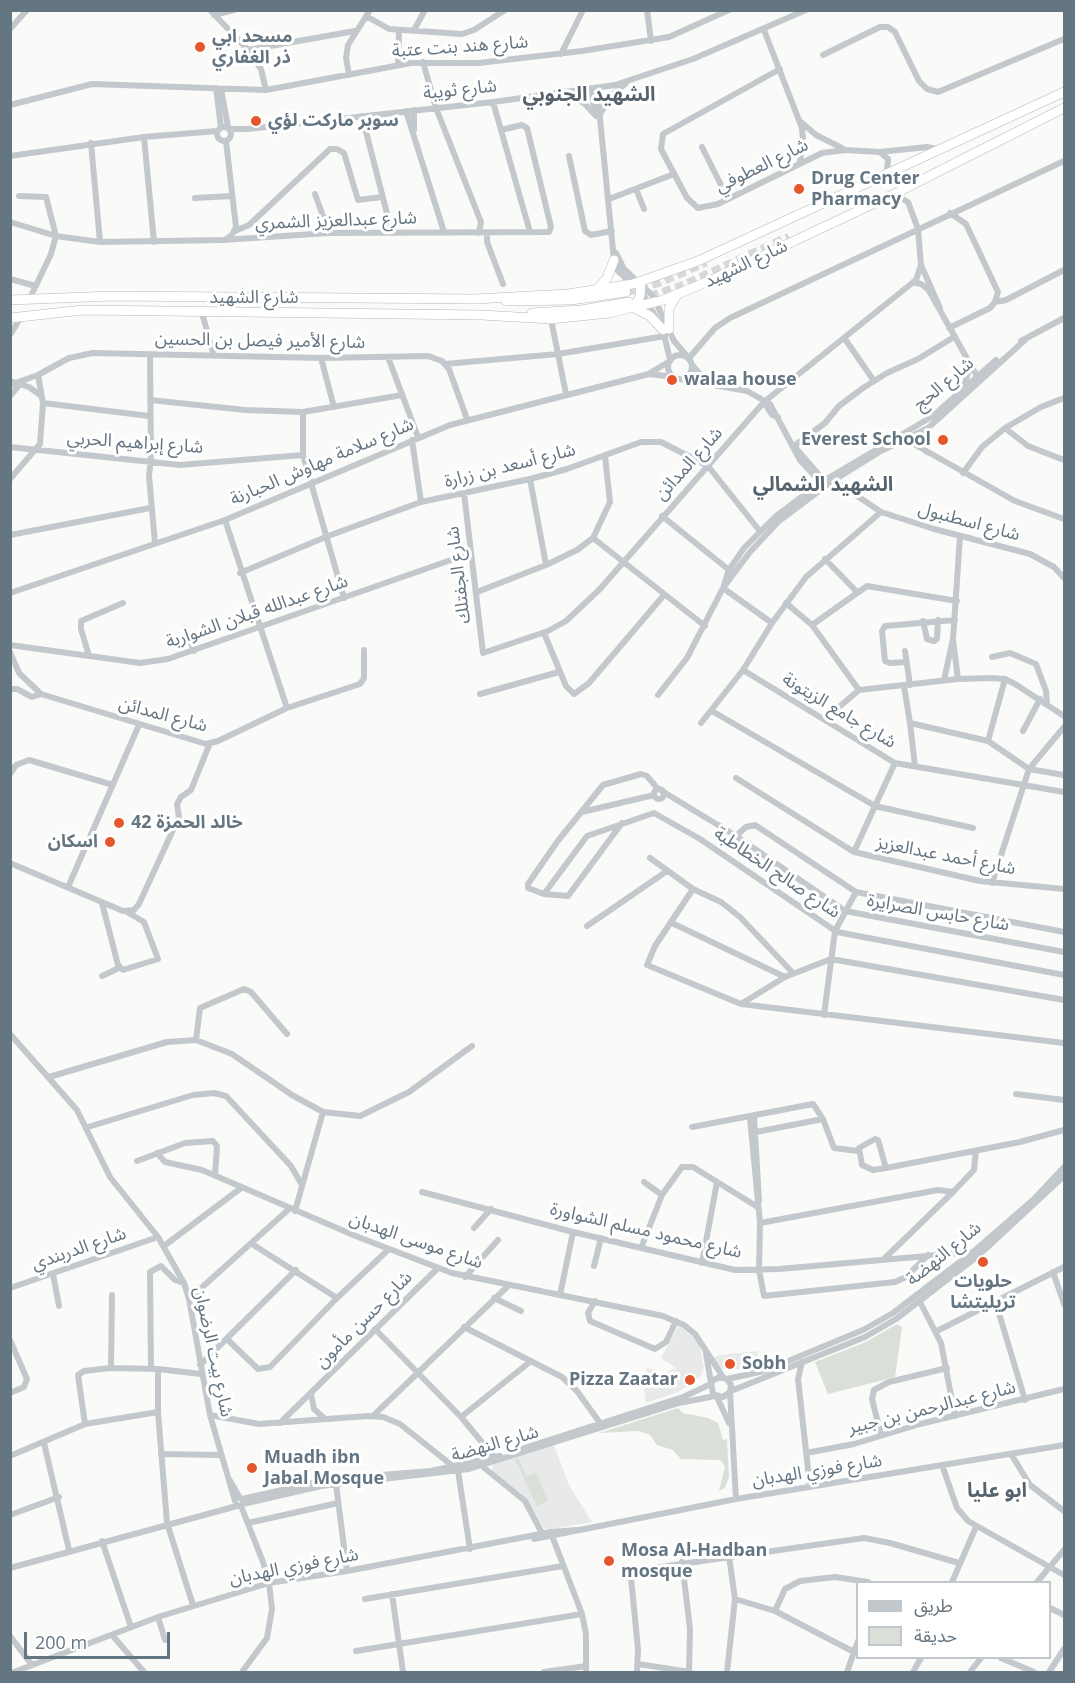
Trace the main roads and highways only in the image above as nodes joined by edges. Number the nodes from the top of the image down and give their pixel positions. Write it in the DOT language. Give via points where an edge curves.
graph roads {
  1 [pos="1065,92"];
  2 [pos="1065,108"];
  3 [pos="937,149"];
  4 [pos="927,176"];
  5 [pos="785,226"];
  6 [pos="789,237"];
  7 [pos="614,260"];
  8 [pos="639,286"];
  9 [pos="596,291"];
  10 [pos="626,292"];
  11 [pos="678,295"];
  12 [pos="497,297"];
  13 [pos="10,300"];
  14 [pos="631,305"];
  15 [pos="482,315"];
  16 [pos="10,318"];
  1 -- 3 [label="highway, شارع الشهيد"];
  2 -- 4 [label="highway, شارع الشهيد"];
  3 -- 5 [label="highway, شارع الشهيد" via="932,156"];
  3 -- 8 [label="highway, شارع الشهيد"];
  4 -- 6 [label="highway, شارع الشهيد"];
  4 -- 11 [label="highway, شارع الشهيد"];
  7 -- 9 [label="highway"];
  8 -- 9 [label="highway, شارع الشهيد"];
  8 -- 14 [label="highway"];
  9 -- 12 [label="highway, شارع الشهيد"];
  10 -- 12 [label="highway, شارع الشهيد" via="545,302 511,302"];
  11 -- 14 [label="highway, شارع الشهيد"];
  11 -- 14 [label="highway" via="669,308 665,332 650,316"];
  12 -- 13 [label="highway, شارع الشهيد"];
  14 -- 15 [label="highway, شارع الشهيد"];
  14 -- 15 [label="highway, شارع الشهيد" via="591,316 551,319"];
  15 -- 16 [label="highway, شارع الشهيد" via="83,310"];
}
